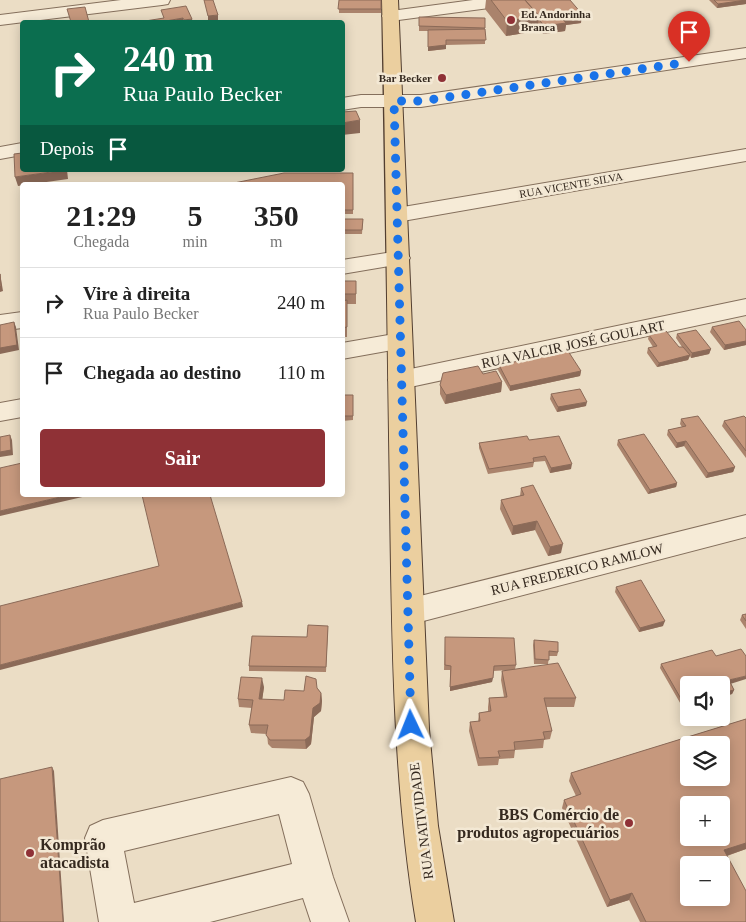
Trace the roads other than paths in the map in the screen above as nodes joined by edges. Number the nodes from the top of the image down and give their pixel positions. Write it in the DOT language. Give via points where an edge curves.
graph roads {
  1 [pos="162,0"];
  2 [pos="511,0"];
  3 [pos="390,8"];
  4 [pos="0,20"];
  5 [pos="746,54"];
  6 [pos="394,101"];
  7 [pos="345,104"];
  8 [pos="20,149"];
  9 [pos="0,153"];
  10 [pos="746,155"];
  11 [pos="397,215"];
  12 [pos="399,258"];
  13 [pos="345,267"];
  14 [pos="746,307"];
  15 [pos="20,320"];
  16 [pos="0,323"];
  17 [pos="400,341"];
  18 [pos="345,350"];
  19 [pos="401,380"];
  20 [pos="20,408"];
  21 [pos="0,412"];
  22 [pos="746,526"];
  23 [pos="408,612"];
  24 [pos="314,877"];
  25 [pos="118,922"];
  26 [pos="135,922"];
  27 [pos="330,922"];
  28 [pos="435,922"];
  1 -- 4 [label="street"];
  2 -- 3 [label="street"];
  3 -- 6 [label="main road, RUA NATIVIDADE"];
  5 -- 6 [label="street" via="421,101"];
  6 -- 7 [label="street"];
  6 -- 11 [label="main road, RUA NATIVIDADE"];
  8 -- 9 [label="street"];
  10 -- 11 [label="street, RUA VICENTE SILVA"];
  11 -- 12 [label="main road, RUA NATIVIDADE"];
  12 -- 13 [label="street"];
  12 -- 17 [label="main road, RUA NATIVIDADE"];
  14 -- 19 [label="street, RUA VALCIR JOSÉ GOULART"];
  15 -- 16 [label="street"];
  17 -- 18 [label="street"];
  17 -- 19 [label="main road, RUA NATIVIDADE"];
  19 -- 23 [label="main road, RUA NATIVIDADE"];
  20 -- 21 [label="street"];
  22 -- 23 [label="street, RUA FREDERICO RAMLOW"];
  23 -- 28 [label="main road, RUA NATIVIDADE" via="417,806"];
  24 -- 25 [label="street" via="291,794 103,838"];
  24 -- 26 [label="street"];
  24 -- 27 [label="street"];
}
